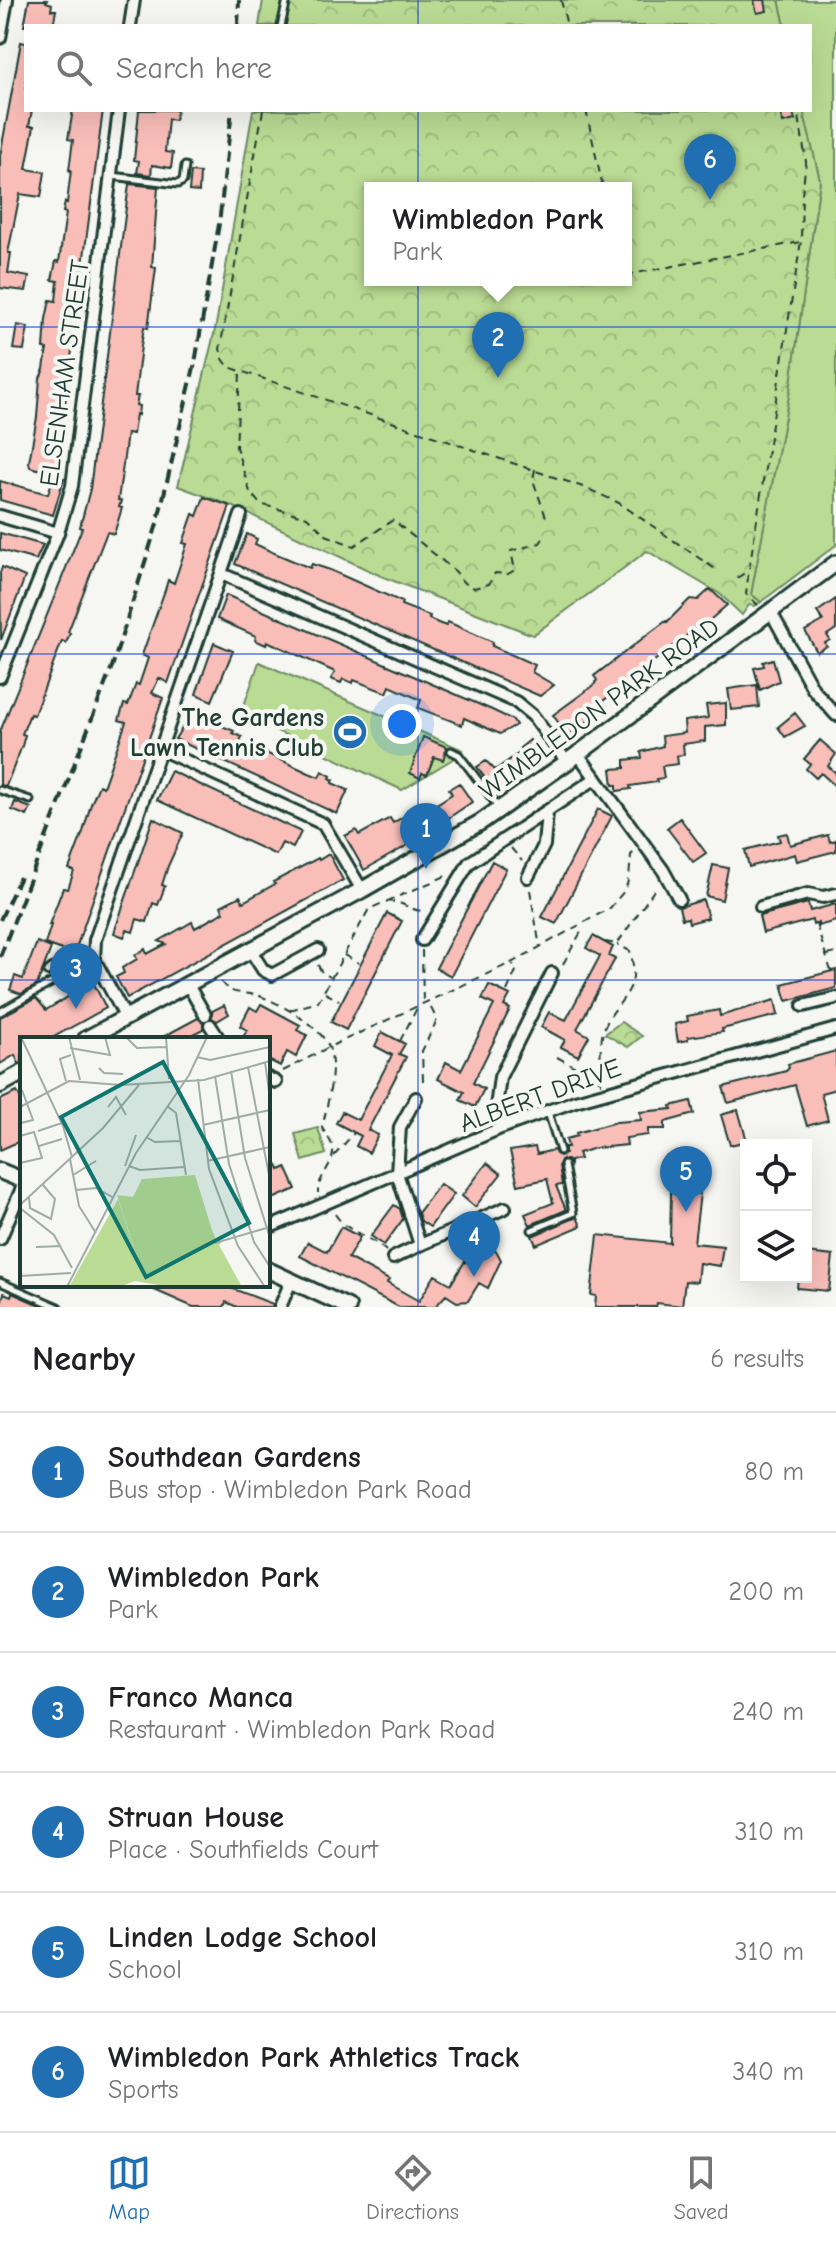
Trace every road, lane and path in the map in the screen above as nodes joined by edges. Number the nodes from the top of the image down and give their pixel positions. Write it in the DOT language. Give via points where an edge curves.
graph roads {
  1 [pos="7,0"];
  2 [pos="134,0"];
  3 [pos="287,0"];
  4 [pos="561,0"];
  5 [pos="130,24"];
  6 [pos="281,24"];
  7 [pos="567,24"];
  8 [pos="0,38"];
  9 [pos="119,112"];
  10 [pos="263,112"];
  11 [pos="586,112"];
  12 [pos="799,116"];
  13 [pos="185,166"];
  14 [pos="111,176"];
  15 [pos="602,182"];
  16 [pos="801,241"];
  17 [pos="632,274"];
  18 [pos="240,372"];
  19 [pos="535,469"];
  20 [pos="241,515"];
  21 [pos="0,516"];
  22 [pos="547,520"];
  23 [pos="58,533"];
  24 [pos="546,534"];
  25 [pos="836,563"];
  26 [pos="749,570"];
  27 [pos="718,571"];
  28 [pos="222,574"];
  29 [pos="737,578"];
  30 [pos="764,609"];
  31 [pos="0,677"];
  32 [pos="836,715"];
  33 [pos="160,749"];
  34 [pos="451,751"];
  35 [pos="573,758"];
  36 [pos="596,778"];
  37 [pos="0,790"];
  38 [pos="30,800"];
  39 [pos="500,810"];
  40 [pos="547,813"];
  41 [pos="502,842"];
  42 [pos="644,843"];
  43 [pos="464,869"];
  44 [pos="663,870"];
  45 [pos="528,877"];
  46 [pos="362,890"];
  47 [pos="836,894"];
  48 [pos="679,899"];
  49 [pos="381,903"];
  50 [pos="441,907"];
  51 [pos="761,907"];
  52 [pos="816,924"];
  53 [pos="579,926"];
  54 [pos="422,940"];
  55 [pos="605,942"];
  56 [pos="617,944"];
  57 [pos="540,948"];
  58 [pos="251,951"];
  59 [pos="315,951"];
  60 [pos="836,953"];
  61 [pos="343,955"];
  62 [pos="826,956"];
  63 [pos="94,957"];
  64 [pos="513,962"];
  65 [pos="359,963"];
  66 [pos="563,964"];
  67 [pos="215,970"];
  68 [pos="831,971"];
  69 [pos="47,972"];
  70 [pos="552,973"];
  71 [pos="331,978"];
  72 [pos="188,985"];
  73 [pos="507,991"];
  74 [pos="323,992"];
  75 [pos="836,998"];
  76 [pos="339,1000"];
  77 [pos="429,1003"];
  78 [pos="423,1005"];
  79 [pos="803,1006"];
  80 [pos="418,1007"];
  81 [pos="288,1011"];
  82 [pos="0,1012"];
  83 [pos="126,1018"];
  84 [pos="836,1029"];
  85 [pos="90,1037"];
  86 [pos="218,1037"];
  87 [pos="400,1041"];
  88 [pos="329,1047"];
  89 [pos="557,1057"];
  90 [pos="20,1074"];
  91 [pos="272,1080"];
  92 [pos="423,1081"];
  93 [pos="601,1081"];
  94 [pos="0,1085"];
  95 [pos="601,1093"];
  96 [pos="416,1098"];
  97 [pos="548,1112"];
  98 [pos="501,1128"];
  99 [pos="354,1133"];
  100 [pos="560,1151"];
  101 [pos="333,1157"];
  102 [pos="564,1165"];
  103 [pos="0,1171"];
  104 [pos="397,1173"];
  105 [pos="20,1179"];
  106 [pos="20,1193"];
  107 [pos="321,1206"];
  108 [pos="505,1208"];
  109 [pos="334,1212"];
  110 [pos="270,1227"];
  111 [pos="532,1230"];
  112 [pos="0,1239"];
  113 [pos="420,1245"];
  114 [pos="393,1258"];
  115 [pos="270,1271"];
  116 [pos="292,1279"];
  117 [pos="0,1282"];
  118 [pos="58,1307"];
  119 [pos="280,1307"];
  120 [pos="348,1307"];
  1 -- 8 [label="street"];
  2 -- 5 [label="street"];
  3 -- 6 [label="lane"];
  4 -- 7 [label="path"];
  9 -- 14 [label="street, ELSENHAM STREET"];
  10 -- 18 [label="path" via="220,349 229,367"];
  11 -- 15 [label="path"];
  12 -- 16 [label="path" via="806,162"];
  13 -- 14 [label="lane" via="178,184"];
  14 -- 23 [label="street, ELSENHAM STREET" via="74,475"];
  16 -- 17 [label="path"];
  16 -- 26 [label="path"];
  18 -- 19 [label="path"];
  18 -- 24 [label="path" via="236,447 250,492 260,504 307,517 326,535 354,546 393,520 474,588 489,584 495,573 515,570 511,551 540,543"];
  19 -- 22 [label="path" via="533,480"];
  19 -- 27 [label="path" via="619,503"];
  20 -- 28 [label="street"];
  21 -- 23 [label="street"];
  23 -- 31 [label="street, ELSENHAM STREET"];
  25 -- 30 [label="street, WIMBLEDON PARK ROAD"];
  26 -- 29 [label="path"];
  26 -- 30 [label="path" via="746,594"];
  28 -- 33 [label="street"];
  28 -- 35 [label="street" via="516,702"];
  30 -- 32 [label="street" via="813,689"];
  30 -- 35 [label="street, WIMBLEDON PARK ROAD"];
  33 -- 46 [label="street" via="323,824"];
  33 -- 63 [label="street" via="95,940"];
  34 -- 39 [label="lane"];
  35 -- 36 [label="street"];
  35 -- 39 [label="street, WIMBLEDON PARK ROAD"];
  36 -- 40 [label="street"];
  36 -- 42 [label="street"];
  37 -- 38 [label="lane"];
  39 -- 46 [label="street, WIMBLEDON PARK ROAD"];
  40 -- 41 [label="street"];
  40 -- 45 [label="street" via="544,845"];
  41 -- 43 [label="street"];
  41 -- 45 [label="path" via="523,862"];
  42 -- 44 [label="street"];
  42 -- 53 [label="path" via="631,855 625,890 610,908"];
  43 -- 49 [label="path"];
  43 -- 50 [label="street"];
  44 -- 48 [label="street"];
  44 -- 56 [label="path" via="655,893"];
  45 -- 57 [label="path"];
  46 -- 58 [label="street, WIMBLEDON PARK ROAD"];
  47 -- 51 [label="street" via="808,894"];
  49 -- 50 [label="path" via="403,903 419,912"];
  49 -- 61 [label="path" via="369,909"];
  50 -- 54 [label="street"];
  52 -- 62 [label="path"];
  53 -- 57 [label="path"];
  53 -- 66 [label="path" via="581,932"];
  54 -- 78 [label="path"];
  55 -- 56 [label="path"];
  56 -- 93 [label="path" via="630,951 635,967 631,989 603,1033"];
  57 -- 64 [label="path"];
  58 -- 59 [label="street" via="272,975"];
  58 -- 67 [label="street, WIMBLEDON PARK ROAD"];
  59 -- 71 [label="path" via="321,971"];
  60 -- 62 [label="path"];
  61 -- 65 [label="path"];
  61 -- 71 [label="path"];
  62 -- 68 [label="path"];
  63 -- 69 [label="lane" via="55,965"];
  63 -- 82 [label="lane"];
  63 -- 83 [label="street"];
  64 -- 73 [label="path" via="516,971"];
  64 -- 77 [label="path"];
  67 -- 72 [label="street, WIMBLEDON PARK ROAD"];
  67 -- 81 [label="path" via="228,990 261,997"];
  70 -- 98 [label="street" via="500,1077"];
  71 -- 74 [label="path"];
  72 -- 83 [label="street, WIMBLEDON PARK ROAD"];
  72 -- 86 [label="street"];
  74 -- 76 [label="path"];
  74 -- 81 [label="path" via="318,1002"];
  75 -- 79 [label="street"];
  77 -- 78 [label="path"];
  77 -- 92 [label="path" via="437,1020 422,1051"];
  78 -- 80 [label="path"];
  80 -- 87 [label="path"];
  80 -- 88 [label="path"];
  81 -- 88 [label="path" via="306,1019"];
  83 -- 85 [label="street, WIMBLEDON PARK ROAD"];
  84 -- 95 [label="street, ALBERT DRIVE"];
  88 -- 91 [label="path"];
  88 -- 101 [label="path" via="331,1081 322,1128"];
  89 -- 93 [label="path"];
  90 -- 94 [label="street"];
  93 -- 95 [label="path"];
  95 -- 97 [label="street, ALBERT DRIVE"];
  96 -- 104 [label="street" via="400,1127"];
  97 -- 98 [label="street, ALBERT DRIVE"];
  97 -- 100 [label="lane"];
  98 -- 104 [label="street, ALBERT DRIVE"];
  99 -- 101 [label="path"];
  101 -- 107 [label="path" via="318,1185"];
  102 -- 111 [label="lane" via="573,1213"];
  103 -- 105 [label="street"];
  104 -- 107 [label="street, ALBERT DRIVE"];
  104 -- 113 [label="street"];
  106 -- 112 [label="street"];
  107 -- 110 [label="street, ALBERT DRIVE"];
  108 -- 113 [label="street"];
  109 -- 114 [label="path" via="342,1225 372,1238"];
  113 -- 114 [label="street"];
  115 -- 116 [label="street"];
  116 -- 119 [label="street"];
  116 -- 120 [label="street"];
  117 -- 118 [label="lane"];
}
